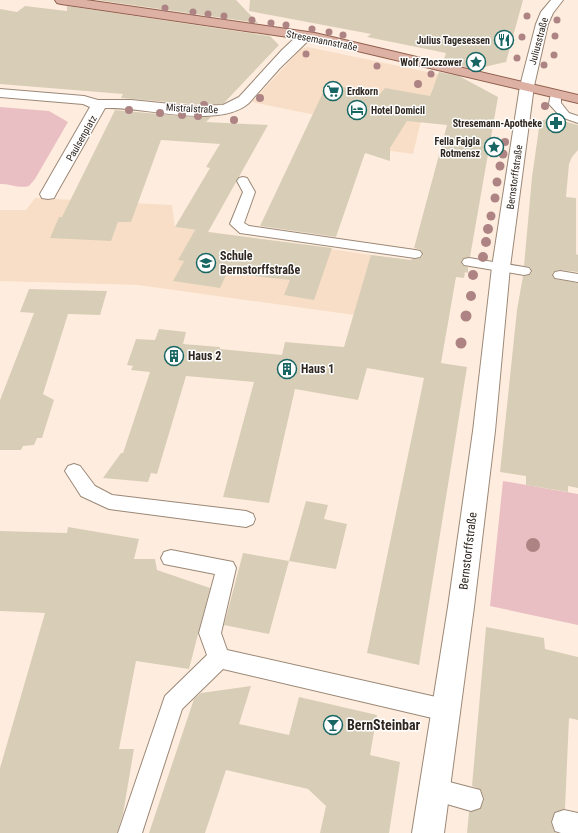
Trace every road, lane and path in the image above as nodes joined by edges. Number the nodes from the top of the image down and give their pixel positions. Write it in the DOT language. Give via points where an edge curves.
graph roads {
  1 [pos="62,0"];
  2 [pos="557,0"];
  3 [pos="305,36"];
  4 [pos="527,86"];
  5 [pos="0,93"];
  6 [pos="556,93"];
  7 [pos="578,99"];
  8 [pos="97,104"];
  9 [pos="578,120"];
  10 [pos="244,181"];
  11 [pos="48,194"];
  12 [pos="415,254"];
  13 [pos="469,262"];
  14 [pos="501,267"];
  15 [pos="524,271"];
  16 [pos="560,275"];
  17 [pos="578,278"];
  18 [pos="74,471"];
  19 [pos="246,519"];
  20 [pos="171,558"];
  21 [pos="220,658"];
  22 [pos="445,710"];
  23 [pos="434,790"];
  24 [pos="471,799"];
  25 [pos="130,833"];
  26 [pos="428,833"];
  1 -- 3 [label="main road, Stresemannstraße"];
  2 -- 4 [label="street, Juliusstraße" via="546,12"];
  3 -- 4 [label="main road, Stresemannstraße"];
  3 -- 8 [label="street, Mistralstraße" via="288,50 241,103 227,109 201,110 112,102"];
  4 -- 6 [label="main road, Stresemannstraße"];
  4 -- 14 [label="street, Bernstorffstraße"];
  5 -- 8 [label="street, Paulsenplatz" via="84,100"];
  6 -- 7 [label="main road, Stresemannstraße"];
  6 -- 9 [label="lane" via="555,104 565,115"];
  8 -- 11 [label="street, Paulsenplatz" via="98,108"];
  10 -- 12 [label="lane" via="249,192 237,224 245,230"];
  13 -- 14 [label="lane"];
  14 -- 15 [label="lane"];
  14 -- 22 [label="street, Bernstorffstraße" via="483,438"];
  16 -- 17 [label="lane"];
  18 -- 19 [label="lane" via="88,491 109,502"];
  20 -- 21 [label="lane" via="226,568 210,633"];
  21 -- 22 [label="lane"];
  21 -- 25 [label="lane" via="173,703"];
  22 -- 23 [label="street, Bernstorffstraße"];
  23 -- 24 [label="lane"];
  23 -- 26 [label="street, Bernstorffstraße"];
}
